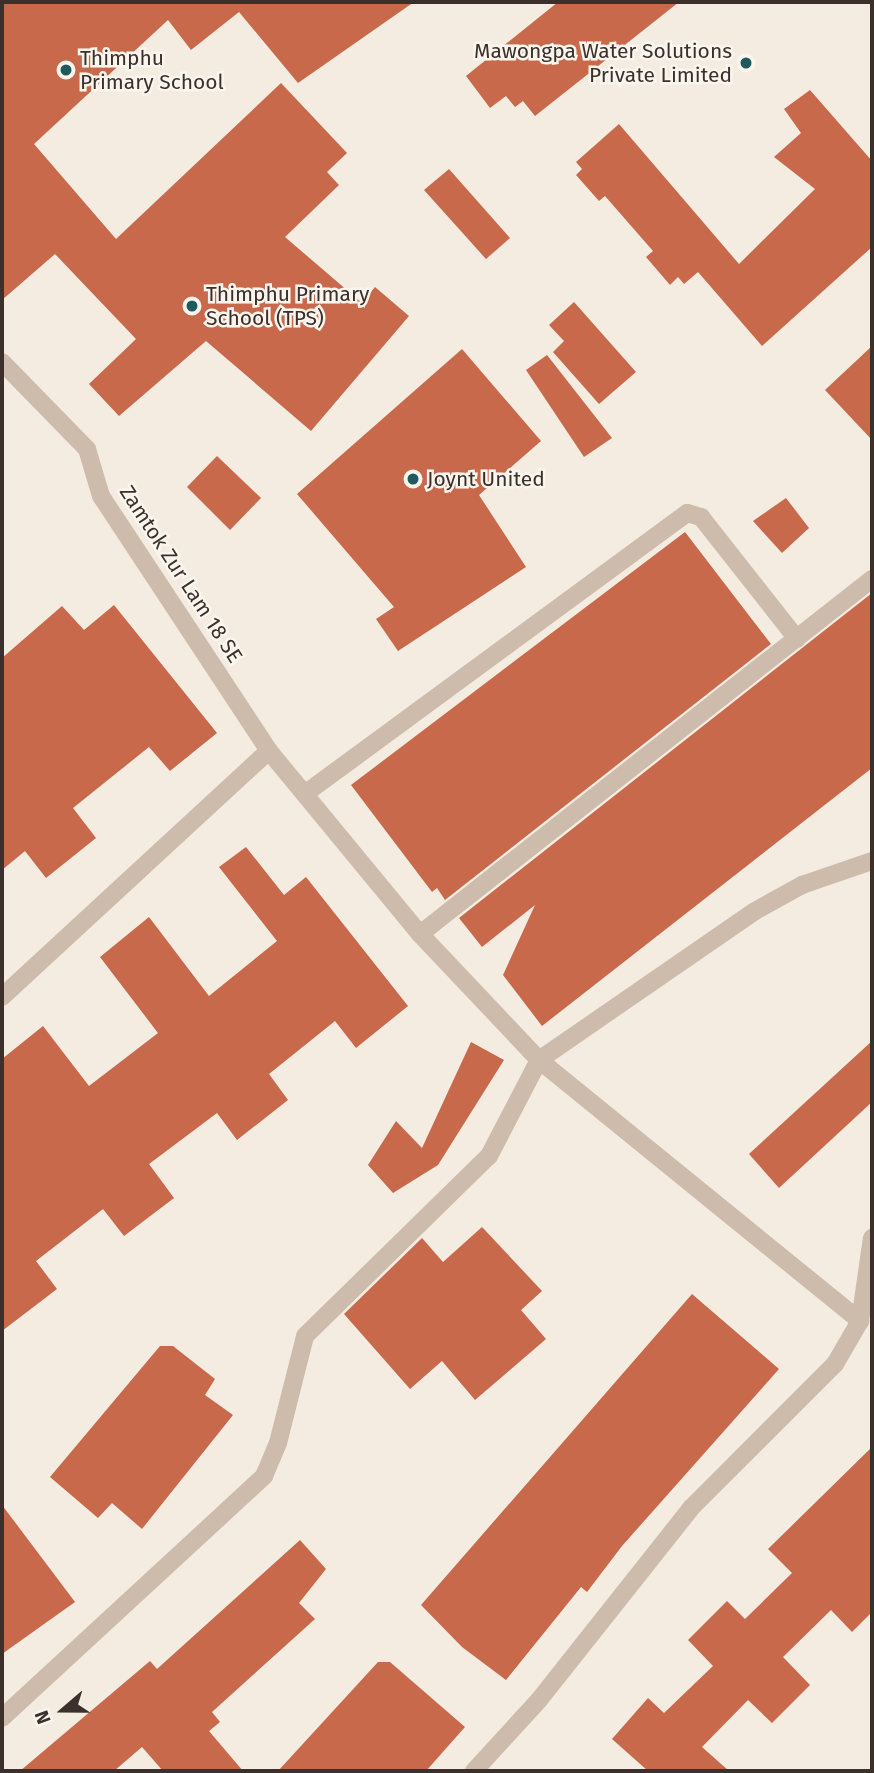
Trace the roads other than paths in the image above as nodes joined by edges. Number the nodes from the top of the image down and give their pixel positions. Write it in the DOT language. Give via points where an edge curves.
graph roads {
  1 [pos="2,362"];
  2 [pos="872,579"];
  3 [pos="797,639"];
  4 [pos="269,751"];
  5 [pos="306,793"];
  6 [pos="872,861"];
  7 [pos="420,934"];
  8 [pos="2,997"];
  9 [pos="539,1060"];
  10 [pos="872,1238"];
  11 [pos="860,1321"];
  12 [pos="2,1718"];
  13 [pos="474,1771"];
  1 -- 4 [label="street, Zamtok Zur Lam 18 SE" via="87,449 101,496"];
  2 -- 3 [label="street"];
  3 -- 5 [label="street" via="701,517 687,513"];
  3 -- 7 [label="street"];
  4 -- 5 [label="street, Zamtok Zur Lam 18 SE"];
  4 -- 8 [label="street"];
  5 -- 7 [label="street, Zamtok Zur Lam 18 SE"];
  6 -- 9 [label="street" via="802,885 755,911"];
  7 -- 9 [label="street, Zamtok Zur Lam 18 SE"];
  9 -- 11 [label="street, Zamtok Zur Lam 18 SE"];
  9 -- 12 [label="street" via="489,1156 305,1336 278,1443 264,1476"];
  10 -- 11 [label="street"];
  11 -- 13 [label="street" via="835,1364 692,1507 539,1700"];
}
